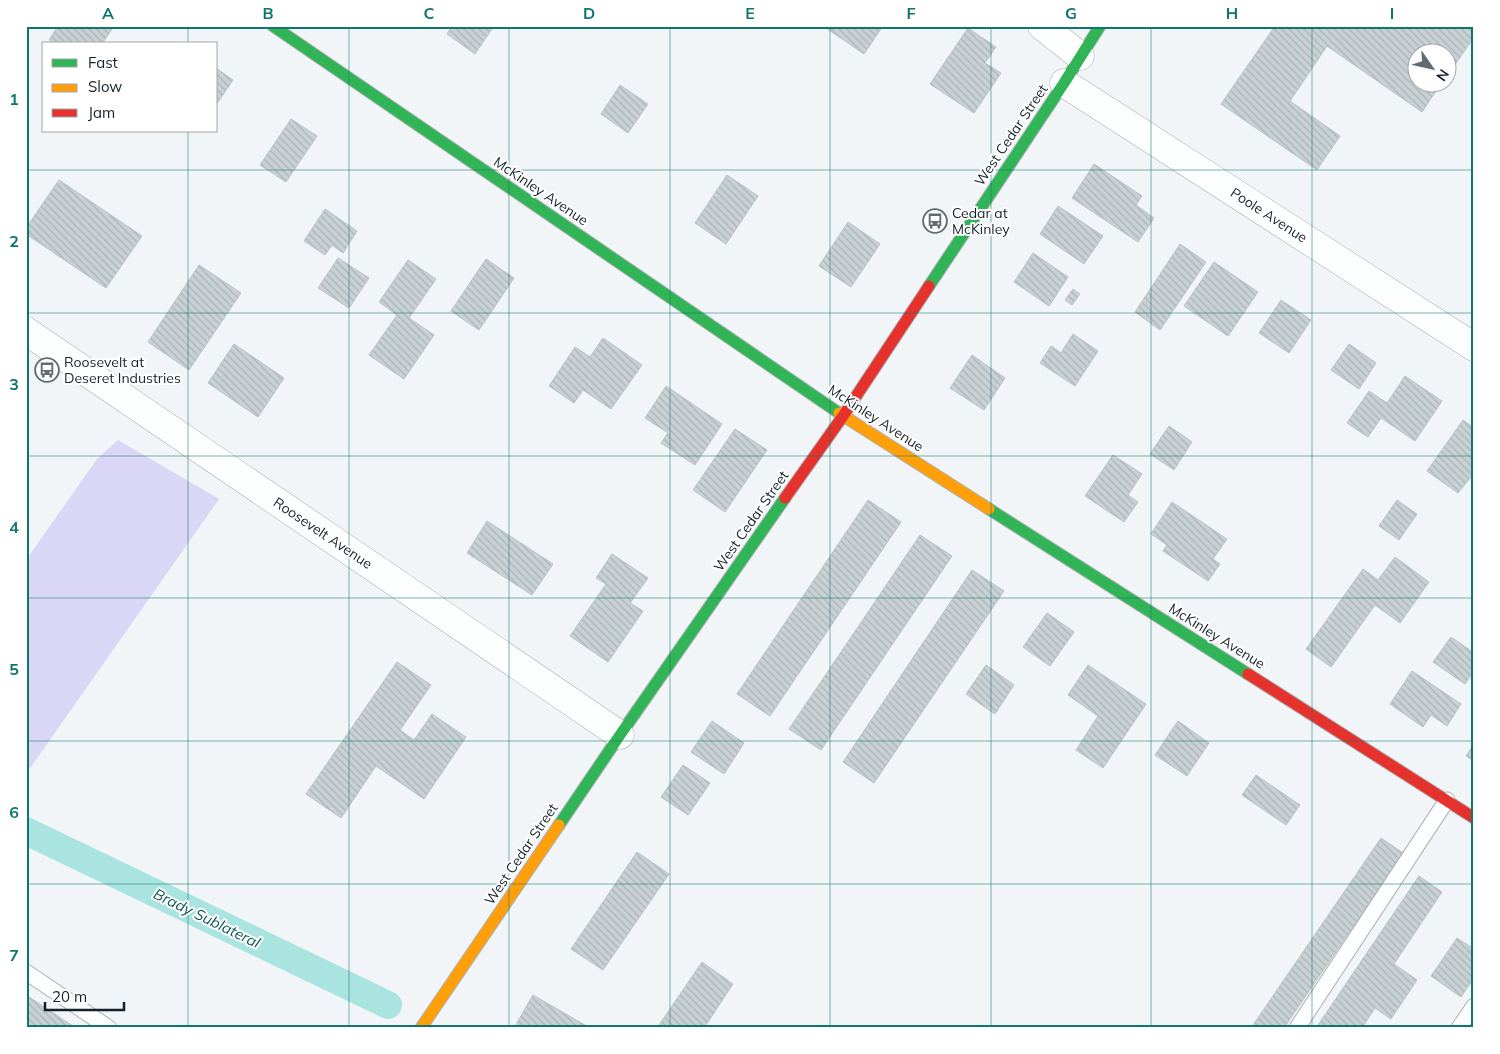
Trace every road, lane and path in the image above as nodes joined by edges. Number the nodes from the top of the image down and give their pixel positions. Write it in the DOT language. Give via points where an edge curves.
graph roads {
  1 [pos="273,26"];
  2 [pos="1042,26"];
  3 [pos="1100,26"];
  4 [pos="1080,56"];
  5 [pos="1064,83"];
  6 [pos="26,331"];
  7 [pos="1474,347"];
  8 [pos="843,416"];
  9 [pos="620,736"];
  10 [pos="1447,800"];
  11 [pos="1474,818"];
  12 [pos="26,972"];
  13 [pos="1474,1006"];
  14 [pos="109,1028"];
  15 [pos="420,1028"];
  16 [pos="1297,1028"];
  17 [pos="1459,1028"];
  1 -- 8 [label="street, McKinley Avenue"];
  2 -- 4 [label="street"];
  3 -- 4 [label="street, West Cedar Street"];
  4 -- 5 [label="street, West Cedar Street"];
  5 -- 7 [label="street, Poole Avenue"];
  5 -- 8 [label="street, West Cedar Street"];
  6 -- 9 [label="street, Roosevelt Avenue"];
  8 -- 9 [label="street, West Cedar Street"];
  8 -- 10 [label="street, McKinley Avenue"];
  9 -- 15 [label="street, West Cedar Street"];
  10 -- 11 [label="street, McKinley Avenue"];
  10 -- 16 [label="lane"];
  12 -- 14 [label="lane"];
  13 -- 17 [label="lane"];
}
